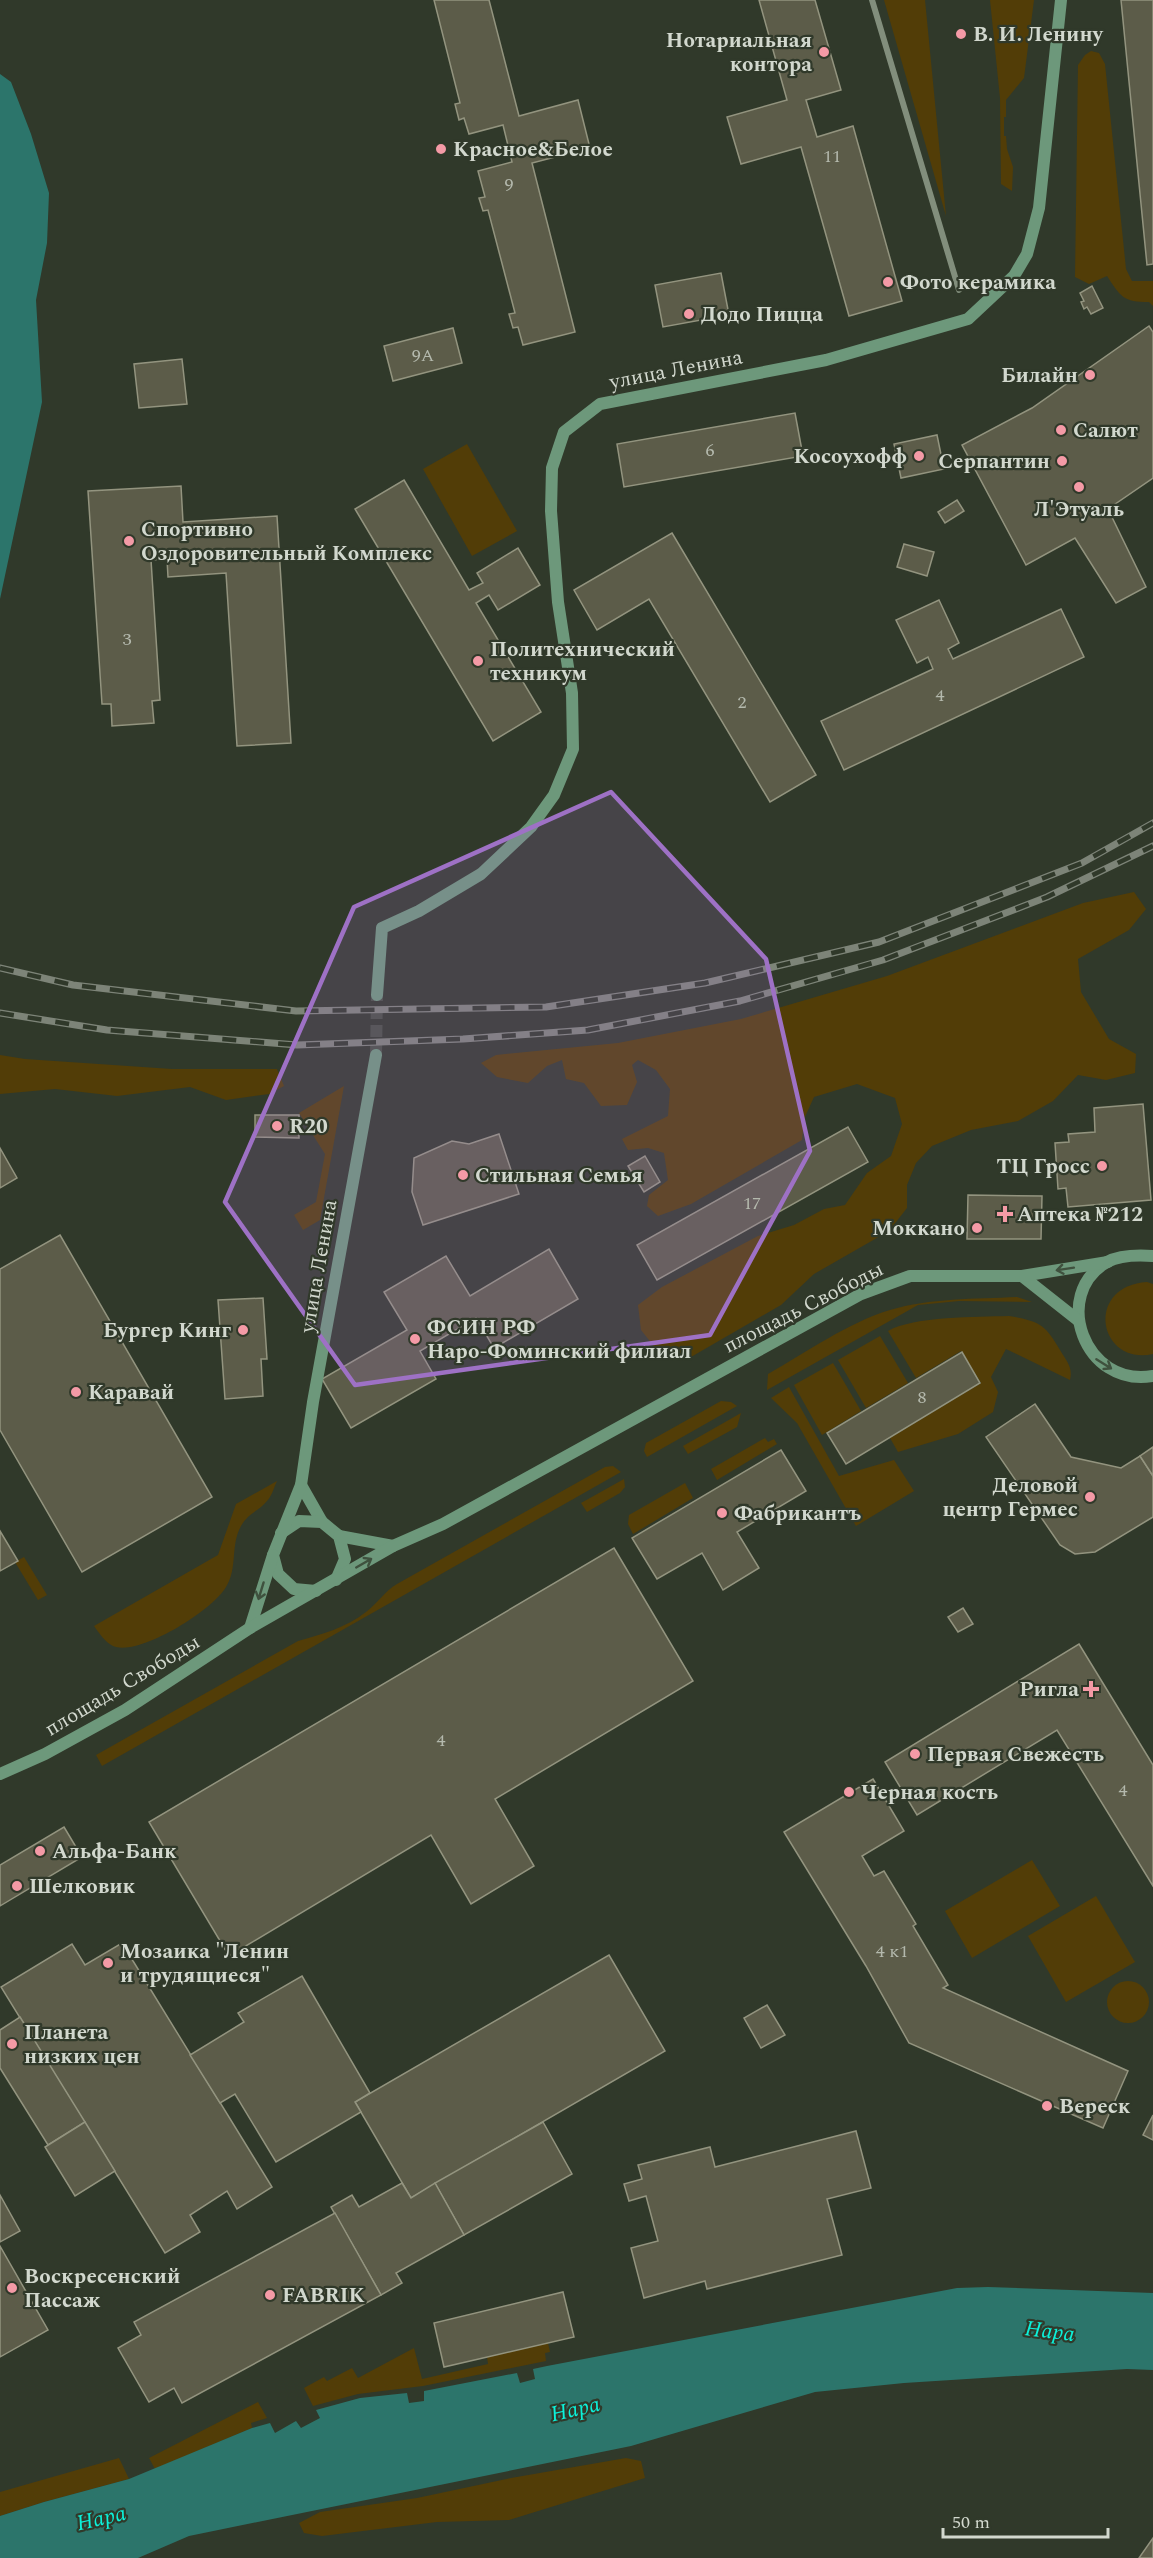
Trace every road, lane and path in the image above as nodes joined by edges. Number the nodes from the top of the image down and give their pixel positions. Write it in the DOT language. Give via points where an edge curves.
graph roads {
  1 [pos="872,0"];
  2 [pos="1061,0"];
  3 [pos="959,290"];
  4 [pos="378,995"];
  5 [pos="376,1055"];
  6 [pos="1153,1256"];
  7 [pos="1108,1262"];
  8 [pos="1022,1276"];
  9 [pos="1079,1321"];
  10 [pos="1153,1376"];
  11 [pos="301,1485"];
  12 [pos="322,1522"];
  13 [pos="280,1533"];
  14 [pos="339,1536"];
  15 [pos="393,1546"];
  16 [pos="273,1555"];
  17 [pos="336,1580"];
  18 [pos="316,1591"];
  19 [pos="250,1628"];
  20 [pos="5,1772"];
  21 [pos="0,1779"];
  1 -- 3 [label="street"];
  2 -- 4 [label="street, улица Ленина" via="1039,208 1027,254 1014,276 968,319 826,360 600,404 564,432 552,468 550,512 572,693 573,749 554,795 531,828 481,874 382,928"];
  5 -- 11 [label="street, улица Ленина"];
  6 -- 7 [label="street, площадь Свободы"];
  7 -- 8 [label="street, площадь Свободы, one-way"];
  7 -- 9 [label="street" via="1092,1275 1082,1293"];
  8 -- 9 [label="street"];
  8 -- 15 [label="street, площадь Свободы" via="910,1276 861,1294 443,1524"];
  9 -- 10 [label="street, one-way" via="1095,1359 1132,1377"];
  11 -- 12 [label="street"];
  11 -- 13 [label="street, улица Ленина"];
  12 -- 13 [label="street" via="299,1521"];
  12 -- 14 [label="street"];
  13 -- 16 [label="street"];
  14 -- 15 [label="street"];
  14 -- 17 [label="street" via="345,1559"];
  17 -- 15 [label="street, площадь Свободы, one-way"];
  16 -- 18 [label="street" via="278,1574 294,1589"];
  16 -- 19 [label="street, one-way"];
  17 -- 18 [label="street, площадь Свободы"];
  18 -- 19 [label="street, площадь Свободы"];
  19 -- 20 [label="street, площадь Свободы" via="125,1710"];
  20 -- 21 [label="street, площадь Свободы"];
}
